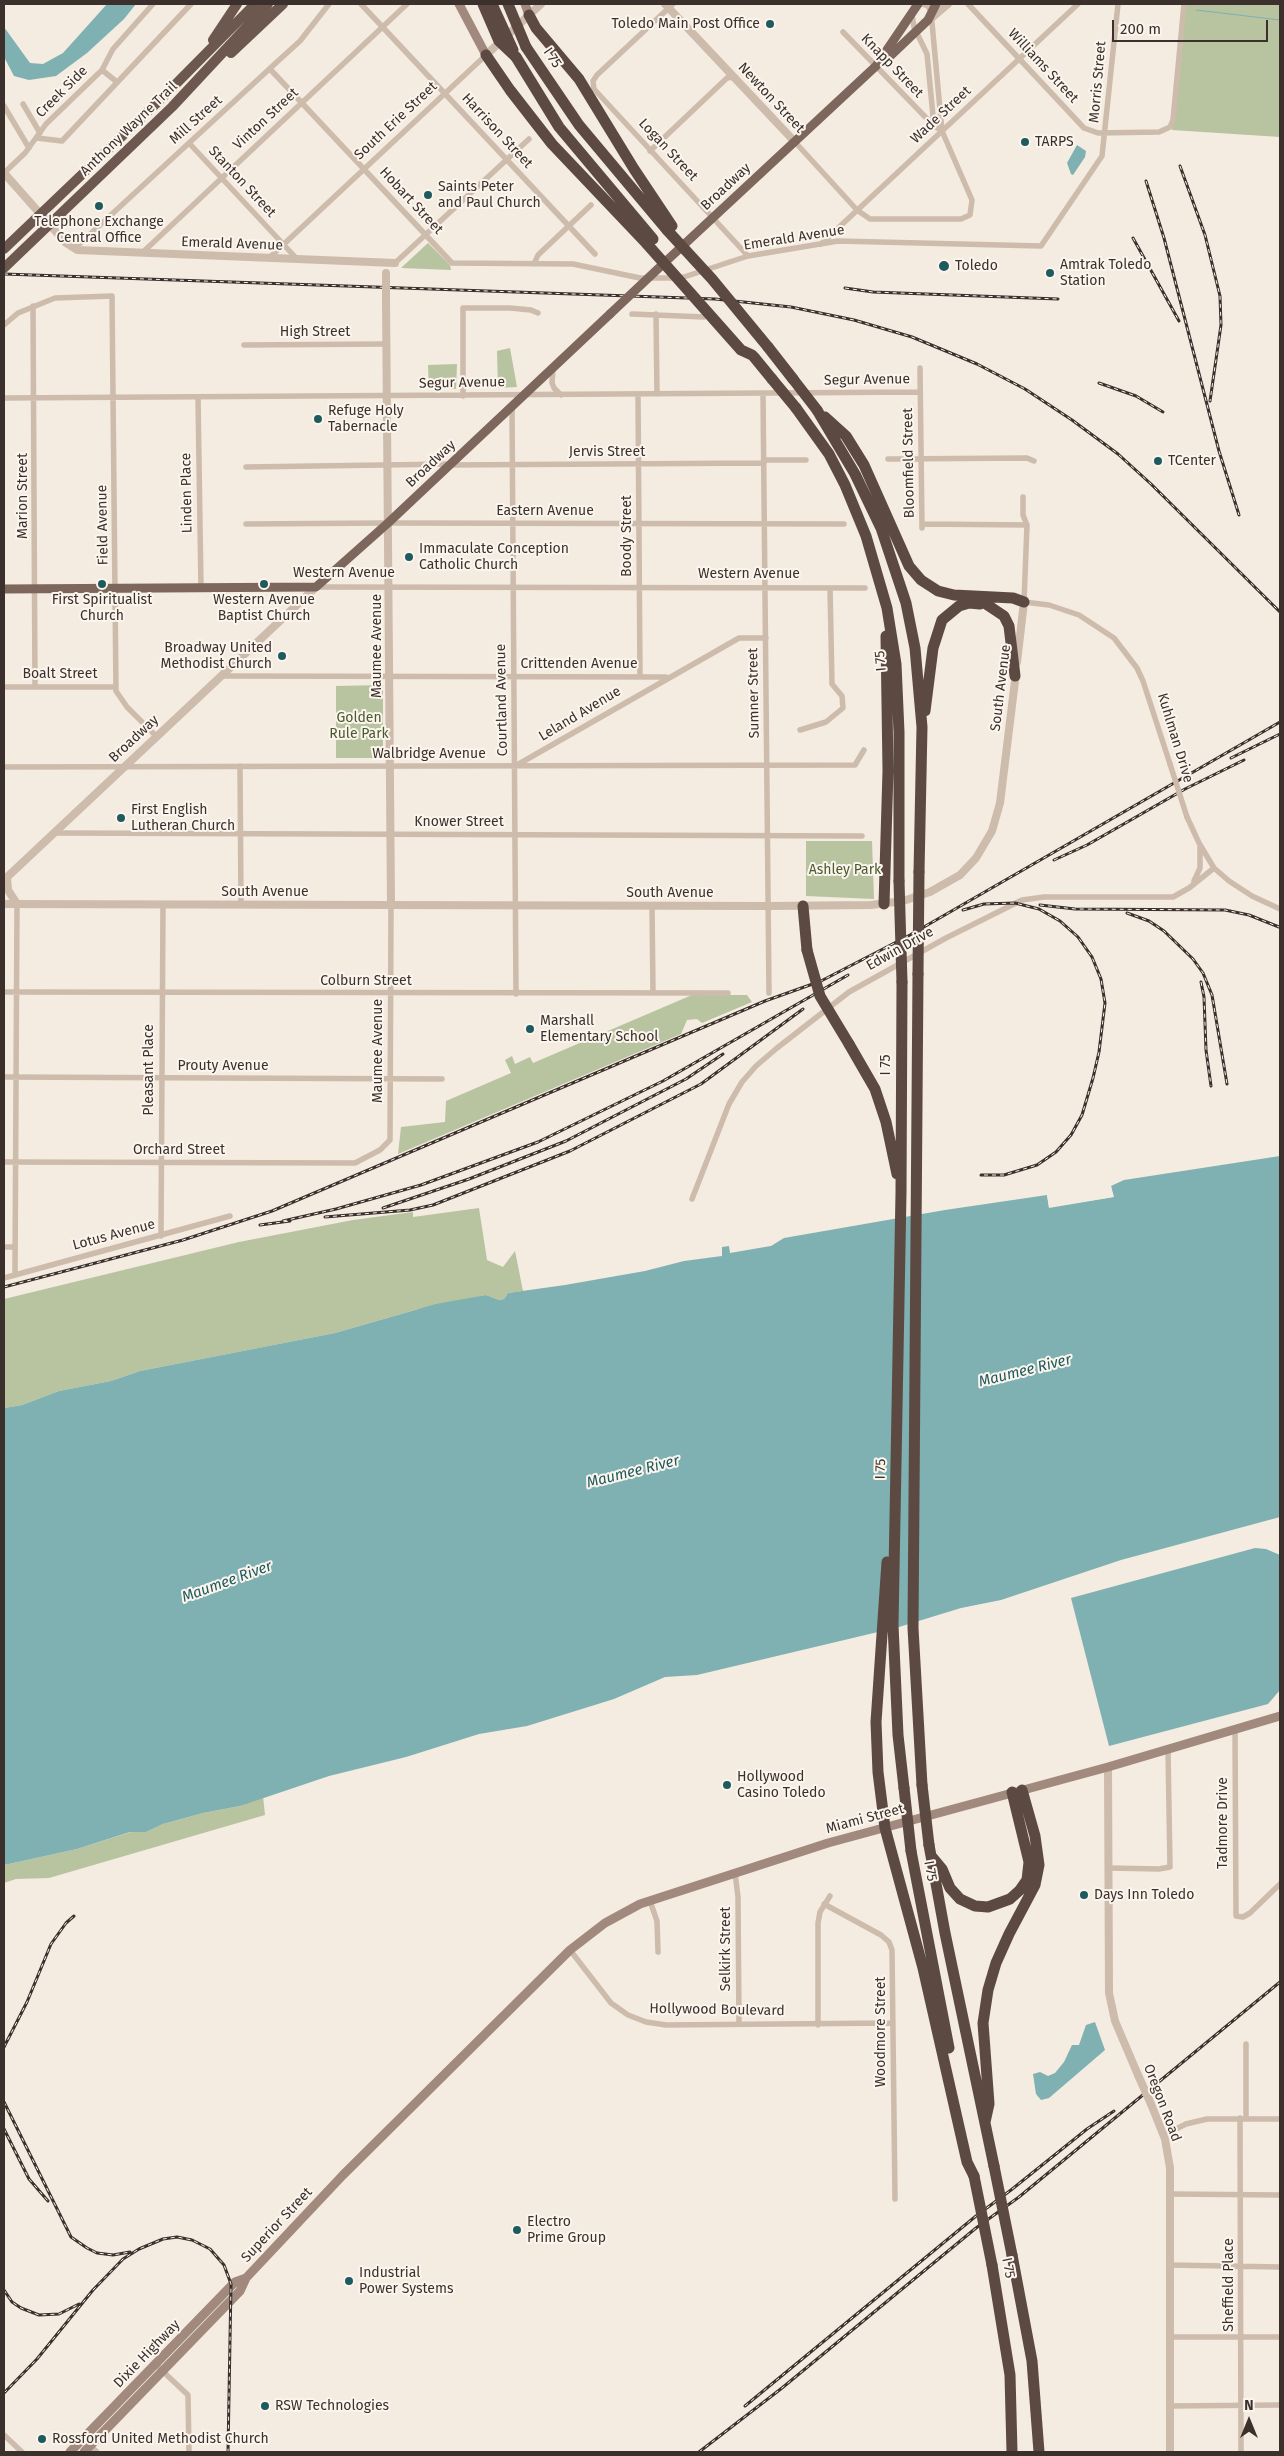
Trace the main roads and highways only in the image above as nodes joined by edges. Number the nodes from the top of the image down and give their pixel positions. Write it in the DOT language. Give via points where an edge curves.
graph roads {
  1 [pos="238,4"];
  2 [pos="255,4"];
  3 [pos="268,4"];
  4 [pos="283,4"];
  5 [pos="459,4"];
  6 [pos="483,4"];
  7 [pos="492,4"];
  8 [pos="508,4"];
  9 [pos="525,4"];
  10 [pos="920,4"];
  11 [pos="936,4"];
  12 [pos="529,15"];
  13 [pos="486,55"];
  14 [pos="519,61"];
  15 [pos="876,66"];
  16 [pos="190,68"];
  17 [pos="205,74"];
  18 [pos="670,228"];
  19 [pos="650,242"];
  20 [pos="4,249"];
  21 [pos="4,268"];
  22 [pos="817,410"];
  23 [pos="870,545"];
  24 [pos="316,587"];
  25 [pos="4,589"];
  26 [pos="986,604"];
  27 [pos="1015,676"];
  28 [pos="922,727"];
  29 [pos="884,904"];
  30 [pos="803,906"];
  31 [pos="901,1193"];
  32 [pos="895,1470"];
  33 [pos="1280,1716"];
  34 [pos="1017,1791"];
  35 [pos="885,1828"];
  36 [pos="930,1850"];
  37 [pos="498,2023"];
  38 [pos="985,2122"];
  39 [pos="974,2176"];
  40 [pos="246,2278"];
  41 [pos="212,2313"];
  42 [pos="90,2450"];
  43 [pos="70,2452"];
  44 [pos="1012,2452"];
  45 [pos="1039,2452"];
  1 -- 16 [label="highway"];
  2 -- 16 [label="highway, Anthony Wayne Trail"];
  3 -- 17 [label="highway, Anthony Wayne Trail"];
  4 -- 17 [label="highway"];
  5 -- 13 [label="main road"];
  6 -- 14 [label="highway, bridge" via="499,41"];
  7 -- 14 [label="highway, bridge"];
  8 -- 18 [label="highway, I 75, bridge" via="526,47 579,125"];
  9 -- 12 [label="main road"];
  10 -- 15 [label="main road, Broadway"];
  11 -- 15 [label="main road, Broadway" via="932,16"];
  12 -- 18 [label="highway" via="578,79"];
  13 -- 19 [label="highway" via="552,144"];
  14 -- 19 [label="highway, I 75" via="559,126"];
  15 -- 24 [label="main road, Broadway, bridge"];
  16 -- 20 [label="highway, Anthony Wayne Trail"];
  17 -- 21 [label="highway, Anthony Wayne Trail"];
  18 -- 22 [label="highway, I 75, bridge"];
  19 -- 23 [label="highway, I 75 / I 75, bridge" via="796,408 829,454"];
  22 -- 26 [label="highway" via="846,436 864,465 909,566 921,580 938,591 954,595 1013,598 1024,602"];
  22 -- 28 [label="highway, I 75" via="855,474 892,556 915,648"];
  23 -- 29 [label="highway" via="881,600 888,662"];
  23 -- 31 [label="highway, I 75 / I 75, bridge" via="887,608 896,664 902,982"];
  24 -- 25 [label="main road, Western Avenue"];
  26 -- 27 [label="highway" via="1004,616 1009,626"];
  26 -- 28 [label="highway" via="959,606 942,620 933,648"];
  28 -- 36 [label="highway, I 75, bridge" via="913,1558 914,1665"];
  30 -- 31 [label="highway, bridge" via="807,950 820,996 875,1089 886,1122"];
  31 -- 32 [label="highway, I 75 / I 75"];
  32 -- 35 [label="highway" via="878,1672 876,1743"];
  32 -- 39 [label="highway, I 75 / I 75, bridge" via="894,1661 898,1735 911,1851"];
  33 -- 34 [label="main road, Miami Street"];
  34 -- 35 [label="main road, Miami Street"];
  34 -- 36 [label="highway" via="1029,1862 1027,1880 1010,1899 988,1907 975,1906 960,1899 950,1888"];
  34 -- 38 [label="highway" via="1035,1836 1039,1865 1035,1885 996,1963 988,1990 983,2024 989,2104"];
  35 -- 37 [label="main road, Miami Street" via="828,1843 650,1901 605,1923 570,1950"];
  35 -- 39 [label="highway" via="923,1968 967,2162"];
  36 -- 38 [label="highway, I 75"];
  37 -- 40 [label="main road, Superior Street" via="343,2175"];
  38 -- 45 [label="highway, I 75 / I 75, bridge" via="1032,2361"];
  39 -- 44 [label="highway, I 75 / I 75, bridge" via="1009,2359"];
  40 -- 41 [label="main road, Dixie Highway" via="235,2282"];
  41 -- 42 [label="main road"];
  41 -- 43 [label="main road, Dixie Highway" via="155,2364"];
}
